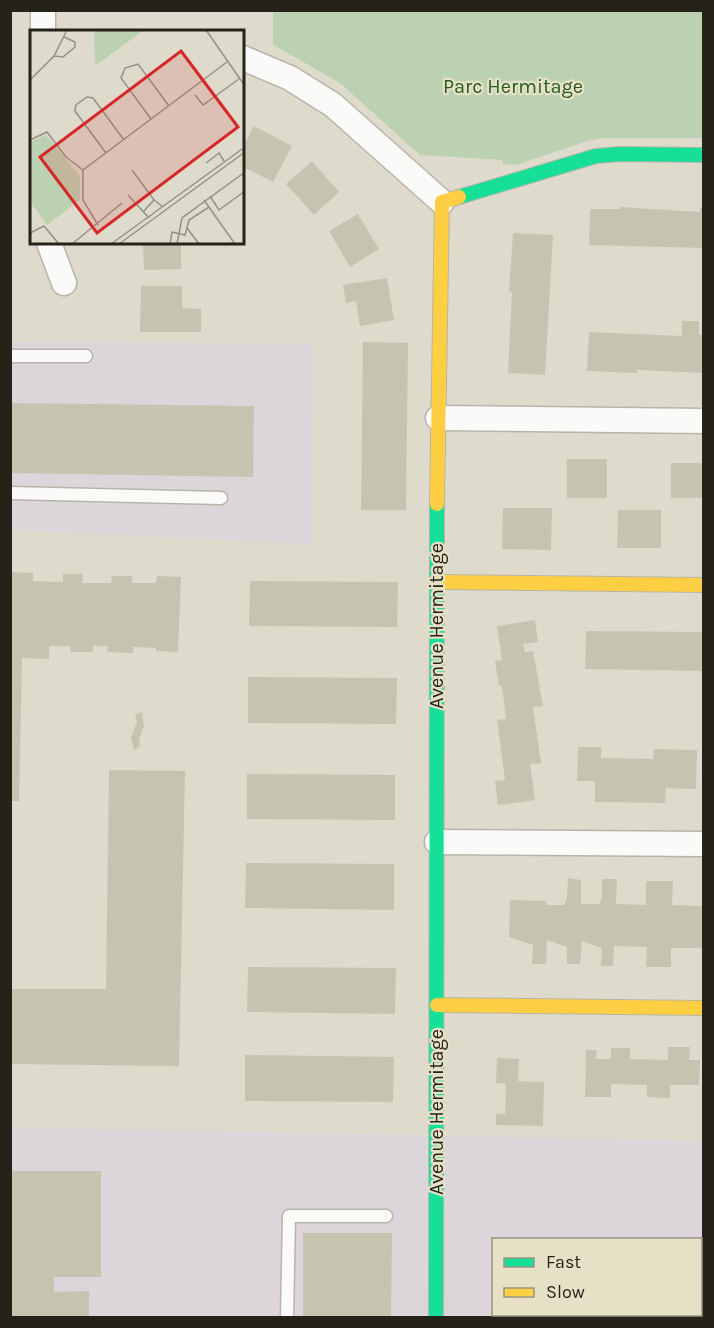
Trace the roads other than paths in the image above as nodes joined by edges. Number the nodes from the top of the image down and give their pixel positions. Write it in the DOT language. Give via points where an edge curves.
graph roads {
  1 [pos="43,10"];
  2 [pos="43,30"];
  3 [pos="244,58"];
  4 [pos="704,155"];
  5 [pos="442,202"];
  6 [pos="49,244"];
  7 [pos="64,283"];
  8 [pos="10,356"];
  9 [pos="86,356"];
  10 [pos="438,418"];
  11 [pos="704,421"];
  12 [pos="10,493"];
  13 [pos="221,498"];
  14 [pos="435,582"];
  15 [pos="704,585"];
  16 [pos="437,842"];
  17 [pos="704,844"];
  18 [pos="437,1005"];
  19 [pos="704,1008"];
  20 [pos="386,1216"];
  21 [pos="287,1317"];
  22 [pos="436,1317"];
  1 -- 2 [label="street"];
  3 -- 5 [label="street" via="290,78 333,105"];
  4 -- 5 [label="street" via="596,156"];
  5 -- 10 [label="street, Avenue Hermitage"];
  6 -- 7 [label="street"];
  8 -- 9 [label="lane"];
  10 -- 11 [label="street"];
  10 -- 14 [label="street, Avenue Hermitage"];
  12 -- 13 [label="lane"];
  14 -- 15 [label="street"];
  14 -- 16 [label="street, Avenue Hermitage"];
  16 -- 17 [label="street"];
  16 -- 18 [label="street, Avenue Hermitage"];
  18 -- 19 [label="street"];
  18 -- 22 [label="street, Avenue Hermitage"];
  20 -- 21 [label="lane" via="289,1216"];
}
